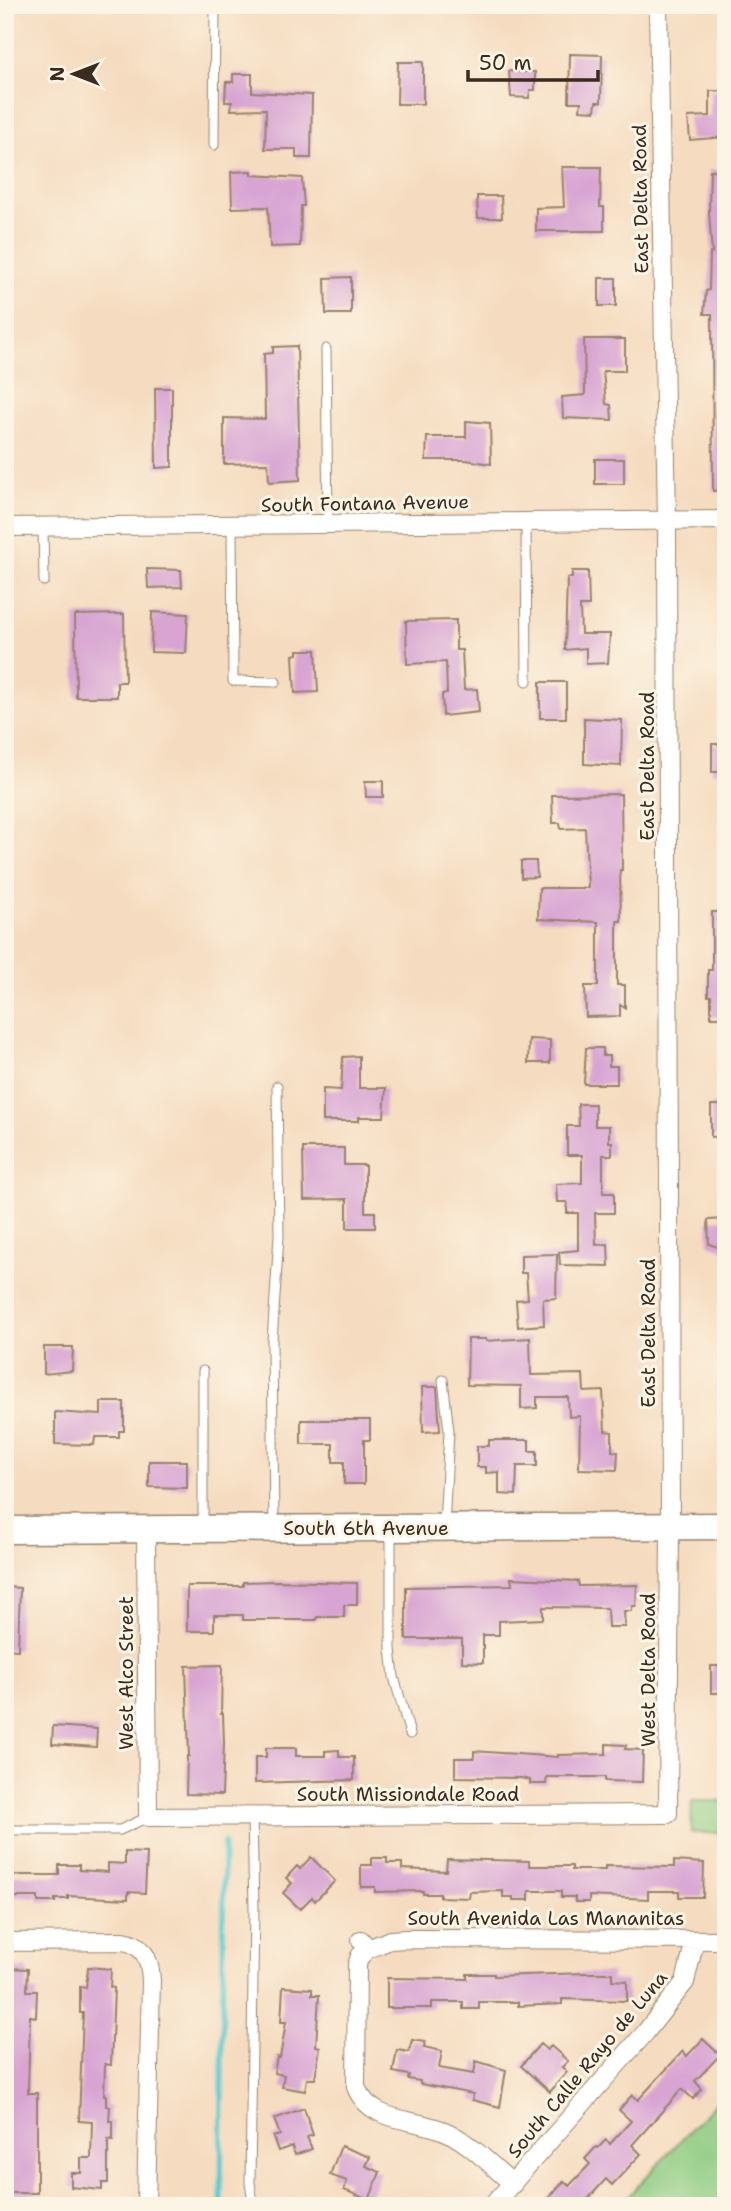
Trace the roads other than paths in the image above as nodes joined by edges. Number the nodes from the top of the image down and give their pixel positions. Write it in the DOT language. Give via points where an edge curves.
graph roads {
  1 [pos="215,5"];
  2 [pos="658,5"];
  3 [pos="214,145"];
  4 [pos="326,349"];
  5 [pos="667,520"];
  6 [pos="726,520"];
  7 [pos="526,522"];
  8 [pos="328,524"];
  9 [pos="232,525"];
  10 [pos="5,527"];
  11 [pos="43,527"];
  12 [pos="44,581"];
  13 [pos="527,681"];
  14 [pos="276,682"];
  15 [pos="277,1086"];
  16 [pos="203,1371"];
  17 [pos="443,1380"];
  18 [pos="726,1526"];
  19 [pos="670,1527"];
  20 [pos="391,1528"];
  21 [pos="444,1528"];
  22 [pos="274,1529"];
  23 [pos="5,1530"];
  24 [pos="146,1530"];
  25 [pos="203,1530"];
  26 [pos="410,1734"];
  27 [pos="668,1814"];
  28 [pos="252,1816"];
  29 [pos="148,1817"];
  30 [pos="5,1830"];
  31 [pos="695,1940"];
  32 [pos="726,1940"];
  33 [pos="5,1942"];
  34 [pos="513,2184"];
  35 [pos="146,2206"];
  36 [pos="256,2206"];
  37 [pos="492,2206"];
  1 -- 3 [label="lane"];
  2 -- 5 [label="street, East Delta Road"];
  4 -- 8 [label="lane"];
  5 -- 6 [label="street, South Fontana Avenue"];
  5 -- 7 [label="street, South Fontana Avenue"];
  5 -- 19 [label="street, East Delta Road"];
  7 -- 8 [label="street, South Fontana Avenue"];
  7 -- 13 [label="lane"];
  8 -- 9 [label="street, South Fontana Avenue"];
  9 -- 11 [label="street, South Fontana Avenue"];
  9 -- 14 [label="lane" via="233,681"];
  10 -- 11 [label="street, South Fontana Avenue"];
  11 -- 12 [label="lane"];
  15 -- 22 [label="lane"];
  16 -- 25 [label="lane"];
  17 -- 21 [label="lane" via="449,1431"];
  18 -- 19 [label="street, South 6th Avenue"];
  19 -- 21 [label="street, South 6th Avenue"];
  19 -- 27 [label="street, West Delta Road"];
  20 -- 21 [label="street, South 6th Avenue"];
  20 -- 22 [label="street, South 6th Avenue"];
  20 -- 26 [label="lane" via="391,1648"];
  22 -- 25 [label="street, South 6th Avenue"];
  23 -- 24 [label="street, South 6th Avenue"];
  24 -- 25 [label="street, South 6th Avenue"];
  24 -- 29 [label="street, West Alco Street"];
  27 -- 28 [label="street, South Missiondale Road"];
  28 -- 29 [label="street, South Missiondale Road"];
  28 -- 36 [label="lane" via="250,2183"];
  29 -- 30 [label="lane" via="120,1830"];
  31 -- 32 [label="street, South Avenida Las Mananitas"];
  31 -- 34 [label="street, South Calle Rayo de Luna" via="685,1982"];
  31 -- 34 [label="street, South Avenida Las Mananitas" via="407,1939 365,1945 357,1965 359,2101 374,2111 450,2133"];
  33 -- 35 [label="street" via="123,1941 133,1942 144,1953 151,1980"];
  34 -- 37 [label="street, South Calle Rayo de Luna"];
}
